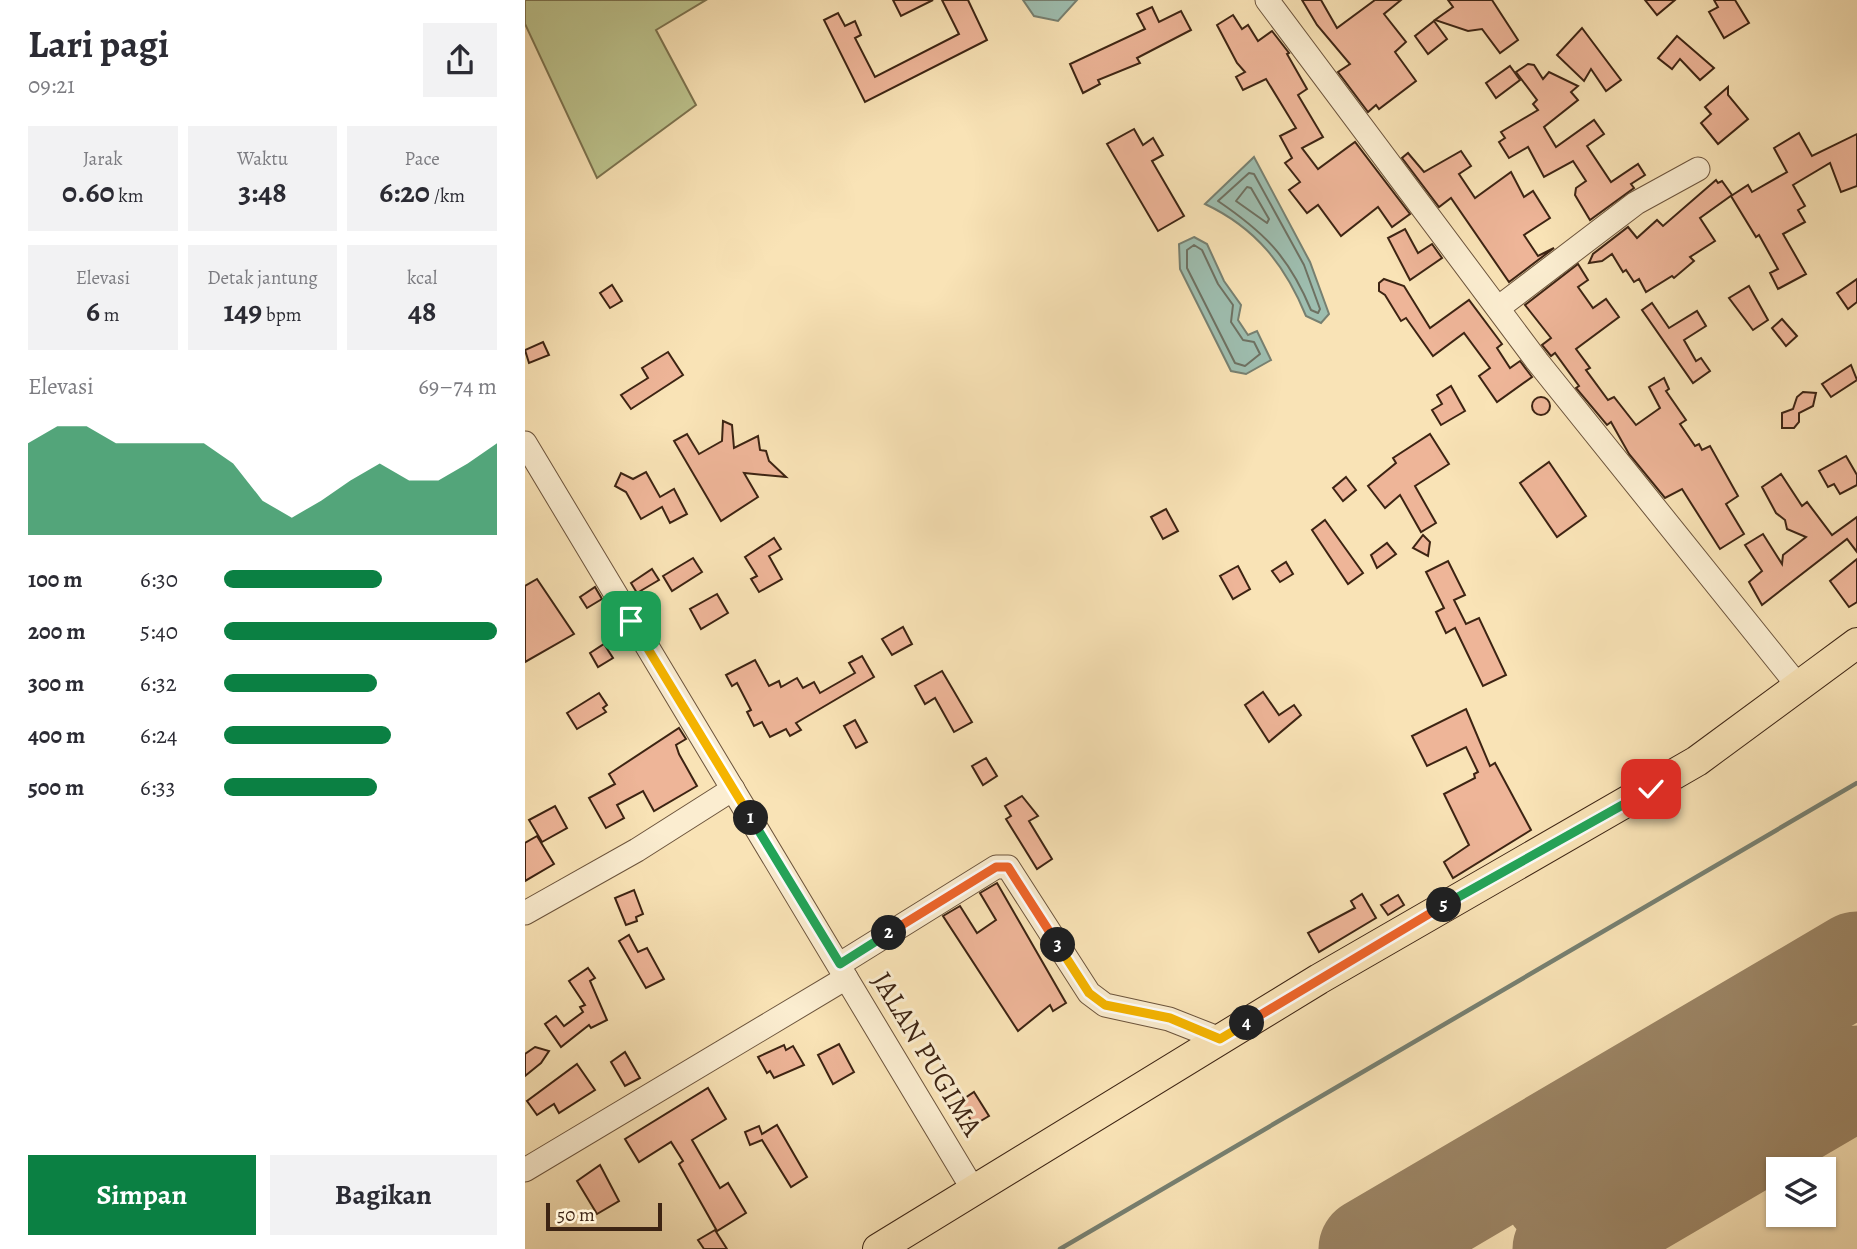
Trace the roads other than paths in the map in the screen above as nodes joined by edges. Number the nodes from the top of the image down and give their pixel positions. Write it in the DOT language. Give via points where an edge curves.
graph roads {
  1 [pos="1267,0"];
  2 [pos="1698,169"];
  3 [pos="1498,308"];
  4 [pos="525,443"];
  5 [pos="1857,643"];
  6 [pos="1799,687"];
  7 [pos="733,789"];
  8 [pos="525,913"];
  9 [pos="843,971"];
  10 [pos="1220,1039"];
  11 [pos="525,1170"];
  12 [pos="974,1191"];
  13 [pos="878,1249"];
  1 -- 3 [label="street"];
  2 -- 3 [label="street" via="1636,203"];
  3 -- 6 [label="street"];
  4 -- 7 [label="street, JALAN PUGIMA"];
  5 -- 6 [label="main road"];
  6 -- 10 [label="main road" via="1697,761 1605,817 1447,903"];
  7 -- 8 [label="street"];
  7 -- 9 [label="street, JALAN PUGIMA"];
  9 -- 10 [label="street" via="966,885 996,867 1008,867 1089,993 1105,1005 1170,1018"];
  9 -- 11 [label="street"];
  9 -- 12 [label="street, JALAN PUGIMA"];
  10 -- 12 [label="main road"];
  12 -- 13 [label="main road"];
}
